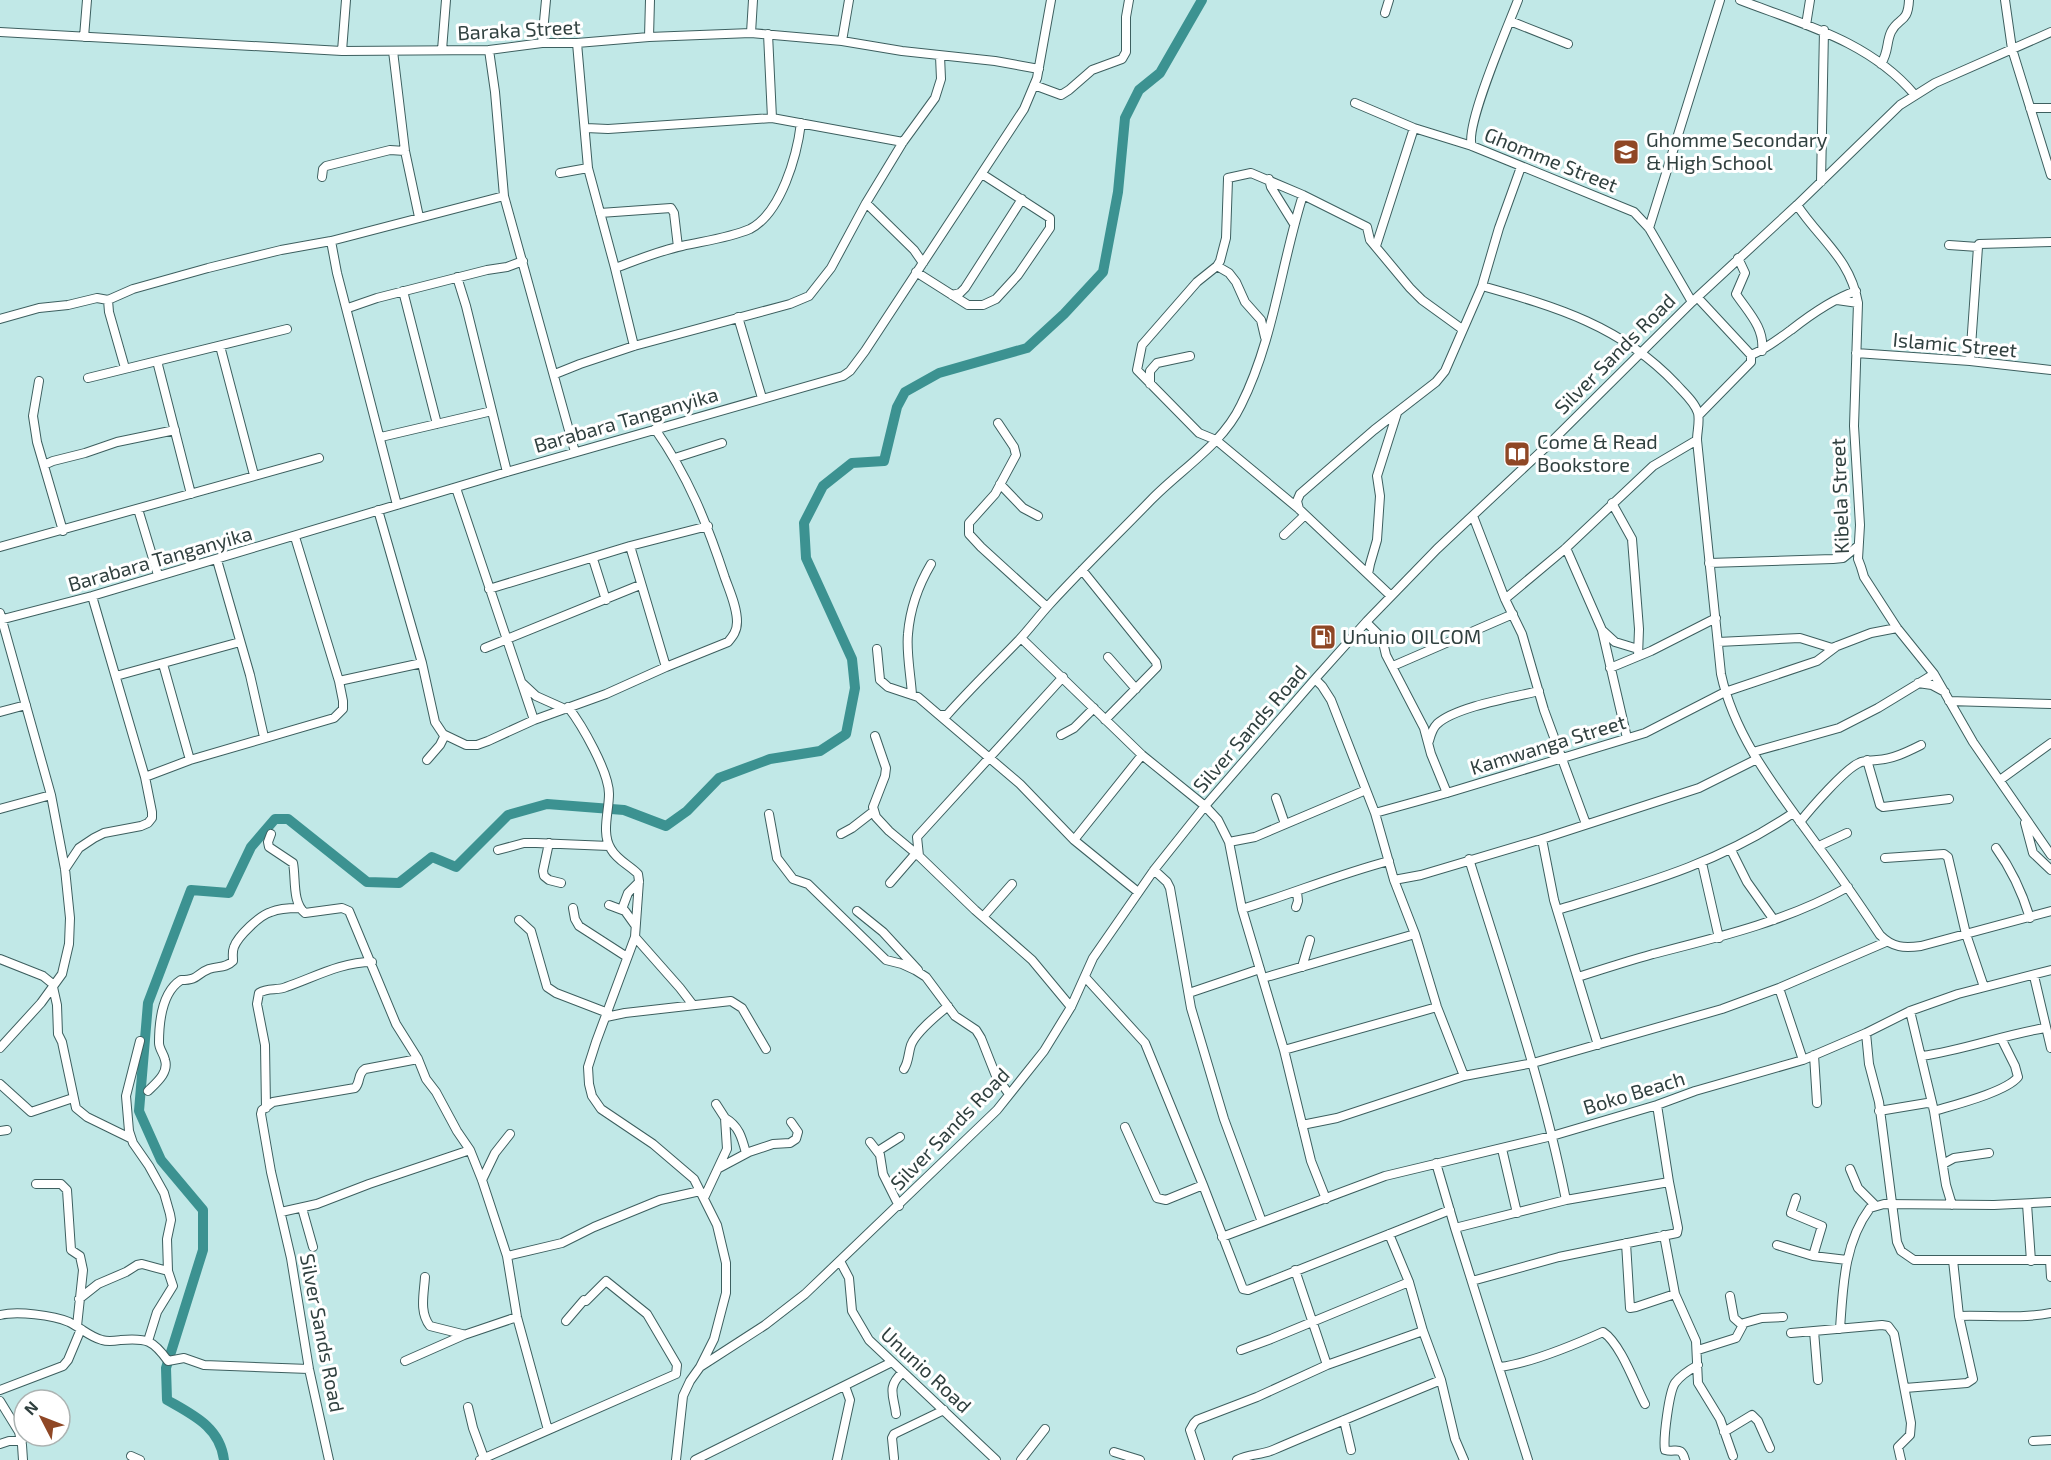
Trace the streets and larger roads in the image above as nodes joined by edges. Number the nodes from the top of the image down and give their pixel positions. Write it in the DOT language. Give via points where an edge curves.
graph roads {
  1 [pos="87,0"];
  2 [pos="346,0"];
  3 [pos="446,0"];
  4 [pos="546,0"];
  5 [pos="651,0"];
  6 [pos="753,0"];
  7 [pos="849,0"];
  8 [pos="1051,0"];
  9 [pos="1129,0"];
  10 [pos="1389,0"];
  11 [pos="1518,0"];
  12 [pos="1720,0"];
  13 [pos="1740,0"];
  14 [pos="1810,0"];
  15 [pos="1909,0"];
  16 [pos="2005,0"];
  17 [pos="1385,13"];
  18 [pos="1510,21"];
  19 [pos="1806,25"];
  20 [pos="1824,30"];
  21 [pos="0,32"];
  22 [pos="2051,32"];
  23 [pos="751,33"];
  24 [pos="768,34"];
  25 [pos="84,37"];
  26 [pos="649,37"];
  27 [pos="842,41"];
  28 [pos="542,43"];
  29 [pos="577,43"];
  30 [pos="1568,44"];
  31 [pos="2012,49"];
  32 [pos="442,50"];
  33 [pos="489,50"];
  34 [pos="342,51"];
  35 [pos="393,51"];
  36 [pos="940,56"];
  37 [pos="1881,64"];
  38 [pos="1038,69"];
  39 [pos="1034,85"];
  40 [pos="1914,94"];
  41 [pos="1355,103"];
  42 [pos="2030,108"];
  43 [pos="2051,108"];
  44 [pos="772,118"];
  45 [pos="801,123"];
  46 [pos="586,128"];
  47 [pos="1414,128"];
  48 [pos="903,142"];
  49 [pos="1472,146"];
  50 [pos="405,151"];
  51 [pos="1521,167"];
  52 [pos="588,168"];
  53 [pos="560,173"];
  54 [pos="982,174"];
  55 [pos="2051,175"];
  56 [pos="322,177"];
  57 [pos="1269,179"];
  58 [pos="1821,182"];
  59 [pos="1303,195"];
  60 [pos="504,196"];
  61 [pos="1022,199"];
  62 [pos="866,203"];
  63 [pos="1797,205"];
  64 [pos="600,213"];
  65 [pos="419,217"];
  66 [pos="1294,224"];
  67 [pos="1649,228"];
  68 [pos="331,241"];
  69 [pos="2051,242"];
  70 [pos="1949,245"];
  71 [pos="1376,246"];
  72 [pos="678,247"];
  73 [pos="1978,247"];
  74 [pos="1738,258"];
  75 [pos="523,261"];
  76 [pos="923,263"];
  77 [pos="1217,266"];
  78 [pos="615,268"];
  79 [pos="916,272"];
  80 [pos="457,277"];
  81 [pos="1482,286"];
  82 [pos="403,291"];
  83 [pos="1856,291"];
  84 [pos="952,296"];
  85 [pos="108,300"];
  86 [pos="1695,300"];
  87 [pos="1837,300"];
  88 [pos="1858,303"];
  89 [pos="348,308"];
  90 [pos="738,317"];
  91 [pos="0,319"];
  92 [pos="287,329"];
  93 [pos="1462,329"];
  94 [pos="1266,339"];
  95 [pos="220,346"];
  96 [pos="634,346"];
  97 [pos="1762,351"];
  98 [pos="1641,352"];
  99 [pos="1856,354"];
  100 [pos="1751,355"];
  101 [pos="1190,356"];
  102 [pos="157,361"];
  103 [pos="1970,361"];
  104 [pos="125,368"];
  105 [pos="2051,370"];
  106 [pos="555,374"];
  107 [pos="88,378"];
  108 [pos="39,381"];
  109 [pos="1150,384"];
  110 [pos="762,398"];
  111 [pos="492,411"];
  112 [pos="1397,412"];
  113 [pos="1699,415"];
  114 [pos="998,423"];
  115 [pos="437,424"];
  116 [pos="655,429"];
  117 [pos="175,430"];
  118 [pos="381,437"];
  119 [pos="1216,440"];
  120 [pos="1696,440"];
  121 [pos="722,443"];
  122 [pos="575,452"];
  123 [pos="319,458"];
  124 [pos="675,458"];
  125 [pos="44,465"];
  126 [pos="507,472"];
  127 [pos="254,475"];
  128 [pos="999,484"];
  129 [pos="456,488"];
  130 [pos="192,494"];
  131 [pos="1612,503"];
  132 [pos="397,505"];
  133 [pos="138,509"];
  134 [pos="378,510"];
  135 [pos="1302,512"];
  136 [pos="1038,516"];
  137 [pos="1473,516"];
  138 [pos="708,526"];
  139 [pos="63,531"];
  140 [pos="1284,535"];
  141 [pos="295,537"];
  142 [pos="630,546"];
  143 [pos="1858,546"];
  144 [pos="0,547"];
  145 [pos="1566,548"];
  146 [pos="593,559"];
  147 [pos="217,560"];
  148 [pos="1709,563"];
  149 [pos="931,564"];
  150 [pos="1082,570"];
  151 [pos="1368,574"];
  152 [pos="158,575"];
  153 [pos="640,585"];
  154 [pos="489,589"];
  155 [pos="92,596"];
  156 [pos="1391,596"];
  157 [pos="1505,599"];
  158 [pos="606,600"];
  159 [pos="1047,607"];
  160 [pos="1513,614"];
  161 [pos="0,617"];
  162 [pos="1716,618"];
  163 [pos="1366,622"];
  164 [pos="1897,628"];
  165 [pos="1602,630"];
  166 [pos="1021,638"];
  167 [pos="506,641"];
  168 [pos="240,642"];
  169 [pos="1718,642"];
  170 [pos="1837,646"];
  171 [pos="485,648"];
  172 [pos="877,649"];
  173 [pos="1638,652"];
  174 [pos="1108,657"];
  175 [pos="163,663"];
  176 [pos="422,663"];
  177 [pos="1393,666"];
  178 [pos="666,667"];
  179 [pos="1610,668"];
  180 [pos="1934,674"];
  181 [pos="116,676"];
  182 [pos="1063,677"];
  183 [pos="1315,679"];
  184 [pos="339,681"];
  185 [pos="521,682"];
  186 [pos="1918,682"];
  187 [pos="1136,689"];
  188 [pos="1539,691"];
  189 [pos="1725,692"];
  190 [pos="1946,692"];
  191 [pos="912,695"];
  192 [pos="1948,701"];
  193 [pos="2051,704"];
  194 [pos="26,705"];
  195 [pos="566,708"];
  196 [pos="1094,708"];
  197 [pos="0,712"];
  198 [pos="939,715"];
  199 [pos="534,720"];
  200 [pos="1105,720"];
  201 [pos="1423,725"];
  202 [pos="1436,725"];
  203 [pos="445,735"];
  204 [pos="1061,735"];
  205 [pos="875,736"];
  206 [pos="264,738"];
  207 [pos="1628,738"];
  208 [pos="1429,741"];
  209 [pos="2051,743"];
  210 [pos="1921,745"];
  211 [pos="1142,755"];
  212 [pos="1755,755"];
  213 [pos="988,758"];
  214 [pos="1562,758"];
  215 [pos="190,760"];
  216 [pos="427,760"];
  217 [pos="1867,760"];
  218 [pos="145,777"];
  219 [pos="2000,780"];
  220 [pos="1366,790"];
  221 [pos="1448,793"];
  222 [pos="51,795"];
  223 [pos="1276,798"];
  224 [pos="1949,799"];
  225 [pos="1205,806"];
  226 [pos="0,809"];
  227 [pos="873,811"];
  228 [pos="1375,813"];
  229 [pos="1793,813"];
  230 [pos="769,814"];
  231 [pos="2024,817"];
  232 [pos="1800,822"];
  233 [pos="1285,824"];
  234 [pos="1586,824"];
  235 [pos="1847,833"];
  236 [pos="271,834"];
  237 [pos="840,834"];
  238 [pos="1542,839"];
  239 [pos="1074,840"];
  240 [pos="1229,842"];
  241 [pos="549,843"];
  242 [pos="609,846"];
  243 [pos="1819,846"];
  244 [pos="1996,848"];
  245 [pos="498,850"];
  246 [pos="1731,850"];
  247 [pos="918,855"];
  248 [pos="2051,855"];
  249 [pos="1885,858"];
  250 [pos="1469,859"];
  251 [pos="1389,861"];
  252 [pos="1701,863"];
  253 [pos="65,869"];
  254 [pos="1154,870"];
  255 [pos="2051,870"];
  256 [pos="1394,880"];
  257 [pos="639,882"];
  258 [pos="561,883"];
  259 [pos="890,883"];
  260 [pos="1011,884"];
  261 [pos="1848,888"];
  262 [pos="1138,892"];
  263 [pos="1297,892"];
  264 [pos="609,905"];
  265 [pos="299,908"];
  266 [pos="573,908"];
  267 [pos="1296,908"];
  268 [pos="622,909"];
  269 [pos="1242,909"];
  270 [pos="1557,910"];
  271 [pos="857,911"];
  272 [pos="2051,911"];
  273 [pos="982,917"];
  274 [pos="2030,918"];
  275 [pos="519,920"];
  276 [pos="1774,920"];
  277 [pos="636,927"];
  278 [pos="1415,934"];
  279 [pos="1966,934"];
  280 [pos="635,937"];
  281 [pos="1719,938"];
  282 [pos="1310,940"];
  283 [pos="1887,942"];
  284 [pos="627,957"];
  285 [pos="0,959"];
  286 [pos="372,962"];
  287 [pos="1302,967"];
  288 [pos="1260,969"];
  289 [pos="2051,970"];
  290 [pos="922,975"];
  291 [pos="2034,976"];
  292 [pos="1085,977"];
  293 [pos="1578,977"];
  294 [pos="1263,978"];
  295 [pos="54,986"];
  296 [pos="1984,987"];
  297 [pos="1779,988"];
  298 [pos="1190,993"];
  299 [pos="693,1005"];
  300 [pos="948,1006"];
  301 [pos="1071,1007"];
  302 [pos="1437,1007"];
  303 [pos="1910,1011"];
  304 [pos="607,1015"];
  305 [pos="2045,1028"];
  306 [pos="1866,1033"];
  307 [pos="2001,1038"];
  308 [pos="140,1041"];
  309 [pos="1598,1045"];
  310 [pos="0,1048"];
  311 [pos="2051,1048"];
  312 [pos="766,1049"];
  313 [pos="1284,1050"];
  314 [pos="1815,1055"];
  315 [pos="1922,1056"];
  316 [pos="418,1059"];
  317 [pos="1803,1060"];
  318 [pos="1533,1063"];
  319 [pos="904,1069"];
  320 [pos="1464,1076"];
  321 [pos="0,1084"];
  322 [pos="148,1091"];
  323 [pos="1010,1094"];
  324 [pos="73,1098"];
  325 [pos="1817,1103"];
  326 [pos="716,1104"];
  327 [pos="1657,1105"];
  328 [pos="1933,1108"];
  329 [pos="264,1109"];
  330 [pos="1879,1111"];
  331 [pos="725,1118"];
  332 [pos="791,1122"];
  333 [pos="1302,1125"];
  334 [pos="1125,1127"];
  335 [pos="510,1134"];
  336 [pos="1552,1136"];
  337 [pos="900,1137"];
  338 [pos="130,1138"];
  339 [pos="870,1142"];
  340 [pos="1502,1149"];
  341 [pos="470,1150"];
  342 [pos="878,1151"];
  343 [pos="746,1153"];
  344 [pos="1989,1153"];
  345 [pos="1436,1163"];
  346 [pos="1943,1164"];
  347 [pos="718,1168"];
  348 [pos="1850,1169"];
  349 [pos="482,1180"];
  350 [pos="1669,1182"];
  351 [pos="36,1184"];
  352 [pos="1203,1185"];
  353 [pos="702,1195"];
  354 [pos="1796,1198"];
  355 [pos="1326,1199"];
  356 [pos="1566,1200"];
  357 [pos="2051,1202"];
  358 [pos="1892,1204"];
  359 [pos="2027,1204"];
  360 [pos="1875,1205"];
  361 [pos="1952,1205"];
  362 [pos="898,1206"];
  363 [pos="302,1208"];
  364 [pos="1450,1210"];
  365 [pos="281,1212"];
  366 [pos="1517,1213"];
  367 [pos="1262,1222"];
  368 [pos="1455,1228"];
  369 [pos="1389,1234"];
  370 [pos="1664,1235"];
  371 [pos="1222,1237"];
  372 [pos="1626,1243"];
  373 [pos="1778,1245"];
  374 [pos="313,1247"];
  375 [pos="507,1256"];
  376 [pos="1813,1256"];
  377 [pos="1847,1260"];
  378 [pos="1953,1260"];
  379 [pos="2050,1260"];
  380 [pos="840,1261"];
  381 [pos="2031,1261"];
  382 [pos="168,1270"];
  383 [pos="1295,1270"];
  384 [pos="425,1277"];
  385 [pos="2051,1277"];
  386 [pos="1472,1281"];
  387 [pos="1409,1282"];
  388 [pos="1675,1294"];
  389 [pos="1730,1296"];
  390 [pos="79,1299"];
  391 [pos="2051,1313"];
  392 [pos="0,1315"];
  393 [pos="1959,1316"];
  394 [pos="517,1317"];
  395 [pos="1783,1317"];
  396 [pos="566,1321"];
  397 [pos="1313,1322"];
  398 [pos="1742,1325"];
  399 [pos="79,1327"];
  400 [pos="1840,1329"];
  401 [pos="1423,1331"];
  402 [pos="1814,1331"];
  403 [pos="1791,1333"];
  404 [pos="464,1335"];
  405 [pos="148,1341"];
  406 [pos="1241,1350"];
  407 [pos="1698,1350"];
  408 [pos="405,1361"];
  409 [pos="892,1362"];
  410 [pos="1327,1365"];
  411 [pos="1698,1365"];
  412 [pos="700,1367"];
  413 [pos="1500,1367"];
  414 [pos="309,1369"];
  415 [pos="903,1372"];
  416 [pos="676,1374"];
  417 [pos="1441,1380"];
  418 [pos="1818,1380"];
  419 [pos="690,1381"];
  420 [pos="845,1386"];
  421 [pos="1905,1388"];
  422 [pos="0,1390"];
  423 [pos="0,1401"];
  424 [pos="1645,1404"];
  425 [pos="468,1407"];
  426 [pos="944,1410"];
  427 [pos="896,1414"];
  428 [pos="12,1420"];
  429 [pos="1344,1420"];
  430 [pos="1045,1429"];
  431 [pos="548,1430"];
  432 [pos="1724,1432"];
  433 [pos="2051,1440"];
  434 [pos="2033,1441"];
  435 [pos="1770,1448"];
  436 [pos="1351,1450"];
  437 [pos="1114,1452"];
  438 [pos="131,1455"];
  439 [pos="1733,1456"];
  440 [pos="894,1458"];
  441 [pos="482,1459"];
  442 [pos="140,1460"];
  443 [pos="329,1460"];
  444 [pos="676,1460"];
  445 [pos="695,1460"];
  446 [pos="837,1460"];
  447 [pos="996,1460"];
  448 [pos="1021,1460"];
  449 [pos="1140,1460"];
  450 [pos="1200,1460"];
  451 [pos="1237,1460"];
  452 [pos="1464,1460"];
  453 [pos="1528,1460"];
  454 [pos="1685,1460"];
  455 [pos="1900,1460"];
  1 -- 25 [label="street"];
  2 -- 34 [label="street"];
  3 -- 32 [label="street"];
  4 -- 28 [label="street"];
  5 -- 26 [label="street"];
  6 -- 23 [label="street"];
  7 -- 27 [label="street"];
  8 -- 38 [label="street, Barabara Tanganyika"];
  9 -- 39 [label="street" via="1126,52 1122,59 1092,70 1061,95"];
  10 -- 17 [label="street"];
  11 -- 18 [label="street"];
  12 -- 67 [label="street"];
  13 -- 19 [label="street"];
  14 -- 19 [label="street"];
  15 -- 37 [label="street" via="1907,15 1892,30"];
  16 -- 31 [label="street"];
  18 -- 30 [label="street"];
  18 -- 49 [label="street" via="1478,108 1470,135"];
  19 -- 20 [label="street"];
  20 -- 37 [label="street"];
  20 -- 58 [label="street"];
  21 -- 25 [label="street, Baraka Street"];
  22 -- 31 [label="street, Silver Sands Road"];
  23 -- 24 [label="street, Baraka Street"];
  23 -- 26 [label="street, Baraka Street"];
  24 -- 27 [label="street, Baraka Street"];
  24 -- 44 [label="street"];
  25 -- 34 [label="street, Baraka Street"];
  26 -- 29 [label="street, Baraka Street"];
  27 -- 36 [label="street, Baraka Street"];
  28 -- 29 [label="street, Baraka Street"];
  28 -- 33 [label="street, Baraka Street"];
  29 -- 46 [label="street"];
  31 -- 40 [label="street, Silver Sands Road"];
  31 -- 42 [label="street"];
  32 -- 33 [label="street, Baraka Street"];
  32 -- 35 [label="street, Baraka Street"];
  33 -- 60 [label="street"];
  34 -- 35 [label="street, Baraka Street"];
  35 -- 50 [label="street"];
  36 -- 38 [label="street, Baraka Street"];
  36 -- 48 [label="street" via="939,89"];
  37 -- 40 [label="street"];
  38 -- 39 [label="street, Barabara Tanganyika"];
  39 -- 54 [label="street, Barabara Tanganyika" via="1024,110"];
  40 -- 58 [label="street, Silver Sands Road"];
  41 -- 47 [label="street, Ghomme Street"];
  42 -- 43 [label="street"];
  42 -- 55 [label="street"];
  44 -- 45 [label="street"];
  44 -- 46 [label="street"];
  45 -- 48 [label="street"];
  45 -- 72 [label="street" via="796,156 768,214 749,229"];
  46 -- 52 [label="street"];
  47 -- 49 [label="street, Ghomme Street"];
  47 -- 71 [label="street"];
  48 -- 62 [label="street"];
  49 -- 51 [label="street, Ghomme Street"];
  50 -- 56 [label="street" via="390,150 326,166"];
  50 -- 65 [label="street"];
  51 -- 67 [label="street, Ghomme Street" via="1622,206"];
  51 -- 81 [label="street"];
  52 -- 53 [label="street"];
  52 -- 64 [label="street"];
  54 -- 61 [label="street"];
  54 -- 76 [label="street, Barabara Tanganyika"];
  57 -- 59 [label="street"];
  57 -- 66 [label="street"];
  57 -- 77 [label="street" via="1251,172 1228,178 1226,238"];
  58 -- 63 [label="street, Silver Sands Road"];
  59 -- 66 [label="street"];
  59 -- 71 [label="street" via="1367,227"];
  60 -- 65 [label="street"];
  60 -- 75 [label="street"];
  61 -- 84 [label="street" via="965,288"];
  61 -- 84 [label="street" via="1046,214 1051,222 1018,275 996,299 983,305 968,305"];
  62 -- 76 [label="street"];
  62 -- 90 [label="street" via="831,268 809,296"];
  63 -- 74 [label="street, Silver Sands Road"];
  63 -- 83 [label="street, Kibela Street" via="1842,261"];
  64 -- 72 [label="street" via="671,208"];
  64 -- 78 [label="street"];
  65 -- 68 [label="street"];
  66 -- 94 [label="street"];
  67 -- 86 [label="street, Ghomme Street"];
  68 -- 85 [label="street" via="208,268"];
  68 -- 89 [label="street"];
  69 -- 73 [label="street"];
  70 -- 73 [label="street"];
  71 -- 93 [label="street" via="1422,300"];
  72 -- 78 [label="street"];
  73 -- 103 [label="street"];
  74 -- 86 [label="street, Silver Sands Road"];
  74 -- 97 [label="street" via="1745,273 1736,294 1759,327 1764,341"];
  75 -- 80 [label="street"];
  75 -- 106 [label="street"];
  76 -- 79 [label="street, Barabara Tanganyika"];
  77 -- 94 [label="street" via="1236,282 1245,302 1261,320"];
  77 -- 109 [label="street" via="1197,282 1142,345 1137,370"];
  78 -- 96 [label="street"];
  79 -- 84 [label="street"];
  79 -- 110 [label="street, Barabara Tanganyika" via="850,371"];
  80 -- 82 [label="street"];
  80 -- 111 [label="street"];
  81 -- 93 [label="street"];
  81 -- 98 [label="street" via="1583,318"];
  82 -- 89 [label="street"];
  82 -- 115 [label="street"];
  83 -- 87 [label="street"];
  83 -- 88 [label="street, Kibela Street"];
  85 -- 91 [label="street" via="98,298 39,308"];
  85 -- 104 [label="street"];
  86 -- 98 [label="street, Silver Sands Road"];
  86 -- 100 [label="street, Ghomme Street"];
  87 -- 88 [label="street"];
  87 -- 97 [label="street"];
  88 -- 99 [label="street, Kibela Street"];
  89 -- 118 [label="street"];
  90 -- 96 [label="street"];
  90 -- 110 [label="street"];
  92 -- 95 [label="street"];
  93 -- 112 [label="street" via="1442,377"];
  94 -- 119 [label="street" via="1241,406"];
  95 -- 102 [label="street"];
  95 -- 127 [label="street"];
  96 -- 106 [label="street"];
  97 -- 100 [label="street"];
  98 -- 113 [label="street" via="1687,397"];
  98 -- 137 [label="street, Silver Sands Road"];
  99 -- 103 [label="street, Islamic Street"];
  99 -- 143 [label="street, Kibela Street"];
  100 -- 113 [label="street" via="1751,362"];
  101 -- 109 [label="street" via="1157,363 1152,368"];
  102 -- 104 [label="street"];
  102 -- 117 [label="street"];
  103 -- 105 [label="street, Islamic Street"];
  104 -- 107 [label="street"];
  106 -- 122 [label="street"];
  108 -- 125 [label="street" via="33,416"];
  109 -- 119 [label="street" via="1199,433"];
  110 -- 116 [label="street, Barabara Tanganyika"];
  111 -- 115 [label="street"];
  111 -- 126 [label="street"];
  112 -- 135 [label="street" via="1300,494 1297,501"];
  112 -- 151 [label="street" via="1377,476 1380,518"];
  113 -- 120 [label="street"];
  114 -- 128 [label="street" via="1016,455"];
  115 -- 118 [label="street"];
  116 -- 122 [label="street, Barabara Tanganyika"];
  116 -- 124 [label="street"];
  117 -- 125 [label="street" via="117,442"];
  117 -- 130 [label="street"];
  118 -- 132 [label="street"];
  119 -- 135 [label="street"];
  119 -- 150 [label="street"];
  120 -- 131 [label="street" via="1653,466"];
  120 -- 148 [label="street"];
  121 -- 124 [label="street"];
  122 -- 126 [label="street, Barabara Tanganyika"];
  123 -- 127 [label="street"];
  124 -- 138 [label="street"];
  125 -- 139 [label="street"];
  126 -- 129 [label="street, Barabara Tanganyika"];
  127 -- 130 [label="street"];
  128 -- 136 [label="street" via="1023,508"];
  128 -- 159 [label="street" via="969,523 969,534"];
  129 -- 132 [label="street, Barabara Tanganyika"];
  129 -- 154 [label="street"];
  130 -- 133 [label="street"];
  131 -- 145 [label="street"];
  131 -- 173 [label="street" via="1632,539"];
  132 -- 134 [label="street, Barabara Tanganyika"];
  133 -- 139 [label="street"];
  133 -- 152 [label="street"];
  134 -- 141 [label="street, Barabara Tanganyika"];
  134 -- 176 [label="street"];
  135 -- 140 [label="street"];
  135 -- 151 [label="street"];
  137 -- 156 [label="street, Silver Sands Road"];
  137 -- 157 [label="street"];
  138 -- 142 [label="street"];
  138 -- 178 [label="street" via="736,609 734,636"];
  139 -- 144 [label="street"];
  141 -- 147 [label="street, Barabara Tanganyika"];
  141 -- 184 [label="street"];
  142 -- 146 [label="street"];
  142 -- 153 [label="street"];
  143 -- 148 [label="street" via="1833,559"];
  143 -- 164 [label="street, Kibela Street" via="1864,577"];
  145 -- 157 [label="street"];
  145 -- 165 [label="street"];
  146 -- 154 [label="street"];
  146 -- 158 [label="street"];
  147 -- 152 [label="street, Barabara Tanganyika"];
  147 -- 168 [label="street"];
  148 -- 162 [label="street"];
  149 -- 191 [label="street" via="916,596 908,636"];
  150 -- 159 [label="street"];
  150 -- 187 [label="street" via="1156,662 1157,668"];
  151 -- 156 [label="street"];
  152 -- 155 [label="street, Barabara Tanganyika"];
  153 -- 158 [label="street"];
  153 -- 178 [label="street"];
  154 -- 167 [label="street"];
  155 -- 161 [label="street, Barabara Tanganyika"];
  155 -- 181 [label="street"];
  156 -- 163 [label="street, Silver Sands Road"];
  157 -- 160 [label="street"];
  158 -- 167 [label="street"];
  159 -- 166 [label="street"];
  160 -- 177 [label="street"];
  160 -- 188 [label="street"];
  161 -- 194 [label="street"];
  162 -- 169 [label="street"];
  162 -- 173 [label="street"];
  163 -- 177 [label="street" via="1382,638"];
  163 -- 183 [label="street, Silver Sands Road"];
  164 -- 170 [label="street, Kamwanga Street"];
  164 -- 180 [label="street, Kibela Street"];
  165 -- 173 [label="street" via="1615,642"];
  165 -- 179 [label="street"];
  166 -- 182 [label="street"];
  166 -- 198 [label="street" via="946,715"];
  167 -- 171 [label="street"];
  167 -- 185 [label="street"];
  168 -- 175 [label="street"];
  168 -- 206 [label="street"];
  169 -- 170 [label="street" via="1800,638 1832,648"];
  169 -- 189 [label="street"];
  170 -- 189 [label="street, Kamwanga Street" via="1817,661"];
  172 -- 191 [label="street" via="880,680"];
  173 -- 179 [label="street"];
  174 -- 187 [label="street"];
  175 -- 181 [label="street"];
  175 -- 215 [label="street"];
  176 -- 184 [label="street"];
  176 -- 203 [label="street" via="435,722"];
  177 -- 201 [label="street"];
  178 -- 195 [label="street"];
  179 -- 207 [label="street"];
  180 -- 186 [label="street"];
  180 -- 190 [label="street, Kibela Street"];
  181 -- 218 [label="street"];
  182 -- 196 [label="street"];
  182 -- 213 [label="street"];
  183 -- 220 [label="street" via="1331,700"];
  183 -- 225 [label="street, Silver Sands Road"];
  184 -- 206 [label="street" via="344,701 338,715"];
  185 -- 195 [label="street" via="536,696"];
  185 -- 199 [label="street"];
  186 -- 190 [label="street"];
  186 -- 212 [label="street" via="1852,723"];
  187 -- 200 [label="street"];
  188 -- 202 [label="street" via="1462,711"];
  188 -- 214 [label="street"];
  189 -- 207 [label="street, Kamwanga Street"];
  189 -- 212 [label="street" via="1735,720"];
  190 -- 192 [label="street, Kibela Street"];
  191 -- 198 [label="street"];
  192 -- 193 [label="street"];
  192 -- 219 [label="street, Kibela Street"];
  194 -- 197 [label="street"];
  194 -- 222 [label="street"];
  195 -- 199 [label="street"];
  195 -- 242 [label="street" via="590,742 608,783"];
  196 -- 200 [label="street"];
  196 -- 204 [label="street"];
  198 -- 213 [label="street"];
  199 -- 203 [label="street" via="477,745 466,745"];
  200 -- 211 [label="street"];
  201 -- 202 [label="street"];
  201 -- 208 [label="street"];
  202 -- 208 [label="street"];
  203 -- 216 [label="street"];
  205 -- 227 [label="street" via="886,768"];
  206 -- 215 [label="street"];
  207 -- 214 [label="street, Kamwanga Street"];
  208 -- 221 [label="street"];
  209 -- 219 [label="street"];
  210 -- 217 [label="street" via="1898,756"];
  211 -- 225 [label="street"];
  211 -- 239 [label="street"];
  212 -- 229 [label="street"];
  212 -- 234 [label="street" via="1699,788"];
  213 -- 239 [label="street" via="1020,784"];
  213 -- 247 [label="street" via="917,837"];
  214 -- 221 [label="street, Kamwanga Street"];
  214 -- 234 [label="street"];
  215 -- 218 [label="street"];
  217 -- 224 [label="street" via="1880,805 1884,807"];
  217 -- 232 [label="street" via="1846,772"];
  218 -- 253 [label="street" via="152,812 150,821 94,838 79,848"];
  219 -- 231 [label="street, Kibela Street"];
  220 -- 228 [label="street"];
  220 -- 233 [label="street"];
  221 -- 228 [label="street, Kamwanga Street"];
  222 -- 226 [label="street"];
  222 -- 253 [label="street"];
  223 -- 233 [label="street"];
  225 -- 240 [label="street" via="1218,820"];
  225 -- 254 [label="street, Silver Sands Road"];
  227 -- 237 [label="street"];
  227 -- 247 [label="street" via="889,831"];
  228 -- 251 [label="street"];
  229 -- 232 [label="street"];
  229 -- 246 [label="street"];
  230 -- 290 [label="street" via="777,858 793,879 808,884 886,960"];
  231 -- 248 [label="street, Kibela Street"];
  231 -- 255 [label="street" via="2033,853"];
  232 -- 243 [label="street"];
  233 -- 240 [label="street" via="1256,837"];
  234 -- 238 [label="street"];
  235 -- 243 [label="street"];
  236 -- 265 [label="street" via="269,847 292,863"];
  238 -- 250 [label="street"];
  238 -- 270 [label="street"];
  239 -- 262 [label="street"];
  240 -- 269 [label="street"];
  241 -- 242 [label="street"];
  241 -- 245 [label="street" via="524,843"];
  241 -- 258 [label="street" via="544,876"];
  242 -- 257 [label="street" via="638,874"];
  243 -- 261 [label="street"];
  244 -- 274 [label="street" via="2022,891"];
  246 -- 252 [label="street"];
  246 -- 276 [label="street" via="1747,882"];
  247 -- 259 [label="street"];
  247 -- 273 [label="street"];
  249 -- 279 [label="street" via="1948,856"];
  250 -- 256 [label="street"];
  250 -- 318 [label="street"];
  251 -- 256 [label="street"];
  251 -- 263 [label="street"];
  252 -- 270 [label="street"];
  252 -- 281 [label="street"];
  253 -- 295 [label="street" via="69,944 62,974"];
  254 -- 262 [label="street, Silver Sands Road"];
  254 -- 298 [label="street" via="1170,888"];
  256 -- 278 [label="street"];
  257 -- 268 [label="street" via="626,896"];
  257 -- 277 [label="street"];
  260 -- 273 [label="street"];
  261 -- 276 [label="street"];
  261 -- 283 [label="street"];
  262 -- 292 [label="street, Silver Sands Road"];
  263 -- 267 [label="street"];
  263 -- 269 [label="street"];
  264 -- 268 [label="street"];
  265 -- 286 [label="street" via="305,913 346,908"];
  265 -- 322 [label="street" via="266,914 235,944 233,961 228,966 182,980 170,989 164,1000 159,1045 166,1061 159,1081"];
  266 -- 284 [label="street" via="579,926"];
  268 -- 277 [label="street"];
  269 -- 288 [label="street"];
  270 -- 293 [label="street"];
  271 -- 290 [label="street" via="883,932"];
  272 -- 274 [label="street"];
  273 -- 301 [label="street" via="1032,960"];
  274 -- 279 [label="street"];
  275 -- 304 [label="street" via="531,931 547,987"];
  276 -- 281 [label="street"];
  277 -- 280 [label="street"];
  278 -- 287 [label="street"];
  278 -- 302 [label="street"];
  279 -- 283 [label="street" via="1904,948"];
  279 -- 296 [label="street"];
  280 -- 284 [label="street"];
  280 -- 299 [label="street"];
  281 -- 293 [label="street"];
  282 -- 287 [label="street"];
  283 -- 297 [label="street"];
  284 -- 304 [label="street"];
  285 -- 295 [label="street" via="43,976"];
  286 -- 316 [label="street" via="396,1024"];
  286 -- 329 [label="street, Silver Sands Road" via="345,965 286,988 260,993 257,1004 265,1045"];
  287 -- 294 [label="street"];
  288 -- 294 [label="street"];
  288 -- 298 [label="street"];
  289 -- 291 [label="street, Boko Beach"];
  290 -- 300 [label="street"];
  291 -- 296 [label="street, Boko Beach"];
  291 -- 305 [label="street"];
  292 -- 301 [label="street, Silver Sands Road"];
  292 -- 352 [label="street" via="1145,1043"];
  293 -- 309 [label="street"];
  294 -- 313 [label="street"];
  295 -- 310 [label="street"];
  295 -- 324 [label="street" via="58,1034"];
  296 -- 303 [label="street, Boko Beach"];
  297 -- 309 [label="street"];
  297 -- 317 [label="street"];
  298 -- 367 [label="street" via="1224,1119"];
  299 -- 304 [label="street"];
  299 -- 312 [label="street" via="731,1000 737,1003"];
  300 -- 319 [label="street" via="914,1039"];
  300 -- 323 [label="street" via="955,1016 976,1030 996,1076"];
  301 -- 323 [label="street, Silver Sands Road" via="1044,1051"];
  302 -- 313 [label="street"];
  302 -- 320 [label="street"];
  303 -- 306 [label="street, Boko Beach"];
  303 -- 315 [label="street"];
  304 -- 353 [label="street" via="588,1067 592,1096 602,1109 685,1170"];
  305 -- 307 [label="street"];
  305 -- 311 [label="street"];
  306 -- 314 [label="street, Boko Beach"];
  306 -- 330 [label="street"];
  307 -- 315 [label="street"];
  307 -- 328 [label="street" via="2015,1066 2018,1077 2014,1083 1976,1098"];
  308 -- 338 [label="street" via="126,1096"];
  309 -- 318 [label="street"];
  313 -- 333 [label="street"];
  314 -- 317 [label="street, Boko Beach"];
  314 -- 325 [label="street"];
  315 -- 328 [label="street"];
  316 -- 329 [label="street" via="365,1069 352,1088 273,1102"];
  316 -- 341 [label="street"];
  317 -- 327 [label="street, Boko Beach"];
  318 -- 320 [label="street"];
  318 -- 336 [label="street"];
  320 -- 333 [label="street" via="1337,1118"];
  321 -- 324 [label="street" via="31,1112"];
  323 -- 362 [label="street, Silver Sands Road"];
  324 -- 338 [label="street" via="82,1114"];
  326 -- 331 [label="street"];
  327 -- 336 [label="street, Boko Beach"];
  327 -- 350 [label="street"];
  328 -- 330 [label="street" via="1927,1103"];
  328 -- 346 [label="street"];
  329 -- 365 [label="street, Silver Sands Road" via="260,1118"];
  330 -- 358 [label="street"];
  331 -- 343 [label="street" via="739,1131"];
  331 -- 347 [label="street" via="727,1149"];
  332 -- 343 [label="street" via="798,1132 790,1143"];
  333 -- 355 [label="street"];
  334 -- 352 [label="street" via="1157,1198 1166,1200"];
  335 -- 349 [label="street"];
  336 -- 340 [label="street, Boko Beach"];
  336 -- 356 [label="street"];
  337 -- 342 [label="street"];
  338 -- 382 [label="street" via="164,1193 171,1220"];
  339 -- 342 [label="street"];
  340 -- 345 [label="street, Boko Beach"];
  340 -- 366 [label="street"];
  341 -- 349 [label="street"];
  341 -- 363 [label="street"];
  342 -- 362 [label="street"];
  343 -- 347 [label="street"];
  344 -- 346 [label="street" via="1954,1158"];
  345 -- 355 [label="street, Boko Beach" via="1385,1176"];
  345 -- 364 [label="street"];
  346 -- 361 [label="street"];
  347 -- 353 [label="street"];
  348 -- 360 [label="street" via="1858,1188"];
  349 -- 375 [label="street"];
  350 -- 356 [label="street"];
  350 -- 370 [label="street" via="1678,1230"];
  351 -- 390 [label="street" via="56,1183 66,1188 71,1250 82,1261"];
  352 -- 371 [label="street"];
  353 -- 375 [label="street" via="660,1200 562,1243"];
  353 -- 412 [label="street" via="717,1225 726,1263 726,1293 714,1339"];
  354 -- 376 [label="street" via="1791,1213 1822,1227"];
  355 -- 367 [label="street, Boko Beach"];
  356 -- 366 [label="street"];
  357 -- 359 [label="street"];
  358 -- 360 [label="street"];
  358 -- 361 [label="street"];
  358 -- 378 [label="street" via="1901,1251 1914,1260"];
  359 -- 361 [label="street"];
  359 -- 381 [label="street"];
  360 -- 377 [label="street" via="1857,1230"];
  362 -- 380 [label="street, Silver Sands Road"];
  363 -- 365 [label="street"];
  363 -- 374 [label="street"];
  364 -- 368 [label="street"];
  364 -- 369 [label="street"];
  365 -- 414 [label="street, Silver Sands Road"];
  366 -- 368 [label="street"];
  367 -- 371 [label="street, Boko Beach"];
  368 -- 386 [label="street"];
  369 -- 383 [label="street"];
  369 -- 387 [label="street"];
  370 -- 372 [label="street"];
  370 -- 388 [label="street"];
  371 -- 383 [label="street" via="1243,1289"];
  372 -- 386 [label="street"];
  372 -- 388 [label="street" via="1630,1308"];
  373 -- 376 [label="street"];
  375 -- 394 [label="street"];
  376 -- 377 [label="street"];
  377 -- 400 [label="street"];
  378 -- 381 [label="street"];
  378 -- 393 [label="street"];
  379 -- 381 [label="street"];
  379 -- 385 [label="street"];
  380 -- 409 [label="street, Ununio Road" via="849,1278 852,1311 863,1333"];
  380 -- 412 [label="street, Silver Sands Road" via="765,1325"];
  382 -- 390 [label="street" via="136,1265"];
  382 -- 405 [label="street" via="173,1286 157,1312"];
  383 -- 397 [label="street"];
  384 -- 404 [label="street" via="423,1309 427,1322"];
  386 -- 413 [label="street"];
  387 -- 397 [label="street"];
  387 -- 401 [label="street"];
  388 -- 407 [label="street"];
  389 -- 398 [label="street" via="1734,1318"];
  390 -- 399 [label="street"];
  391 -- 393 [label="street" via="2007,1318"];
  392 -- 399 [label="street" via="52,1317"];
  393 -- 421 [label="street" via="1972,1380"];
  394 -- 404 [label="street"];
  394 -- 431 [label="street"];
  395 -- 398 [label="street" via="1749,1320"];
  396 -- 416 [label="street" via="606,1281 647,1314 676,1365"];
  397 -- 406 [label="street"];
  397 -- 410 [label="street"];
  398 -- 407 [label="street" via="1736,1338"];
  399 -- 405 [label="street" via="109,1342"];
  399 -- 422 [label="street" via="63,1366"];
  400 -- 402 [label="street"];
  400 -- 421 [label="street" via="1892,1329"];
  401 -- 410 [label="street"];
  401 -- 417 [label="street"];
  402 -- 403 [label="street"];
  402 -- 418 [label="street"];
  404 -- 408 [label="street"];
  405 -- 414 [label="street" via="168,1361 184,1358 204,1365"];
  407 -- 411 [label="street"];
  409 -- 415 [label="street, Ununio Road"];
  409 -- 420 [label="street"];
  410 -- 450 [label="street" via="1194,1423 1190,1430"];
  411 -- 432 [label="street" via="1698,1383"];
  411 -- 454 [label="street" via="1673,1386 1665,1429 1665,1450 1680,1451"];
  412 -- 419 [label="street"];
  413 -- 424 [label="street" via="1603,1332 1624,1361"];
  413 -- 453 [label="street"];
  414 -- 443 [label="street, Silver Sands Road"];
  415 -- 426 [label="street, Ununio Road"];
  415 -- 427 [label="street" via="893,1384"];
  416 -- 419 [label="street"];
  416 -- 431 [label="street"];
  417 -- 429 [label="street"];
  417 -- 452 [label="street"];
  419 -- 444 [label="street" via="683,1396"];
  420 -- 445 [label="street"];
  420 -- 446 [label="street" via="850,1400"];
  421 -- 455 [label="street" via="1912,1430 1898,1447"];
  423 -- 428 [label="street"];
  425 -- 441 [label="street"];
  426 -- 440 [label="street" via="894,1434"];
  426 -- 447 [label="street, Ununio Road"];
  429 -- 436 [label="street"];
  429 -- 451 [label="street" via="1270,1451"];
  430 -- 448 [label="street"];
  431 -- 441 [label="street"];
  432 -- 435 [label="street" via="1752,1415"];
  432 -- 439 [label="street"];
  433 -- 434 [label="street"];
  437 -- 449 [label="street"];
  438 -- 442 [label="street"];
}
